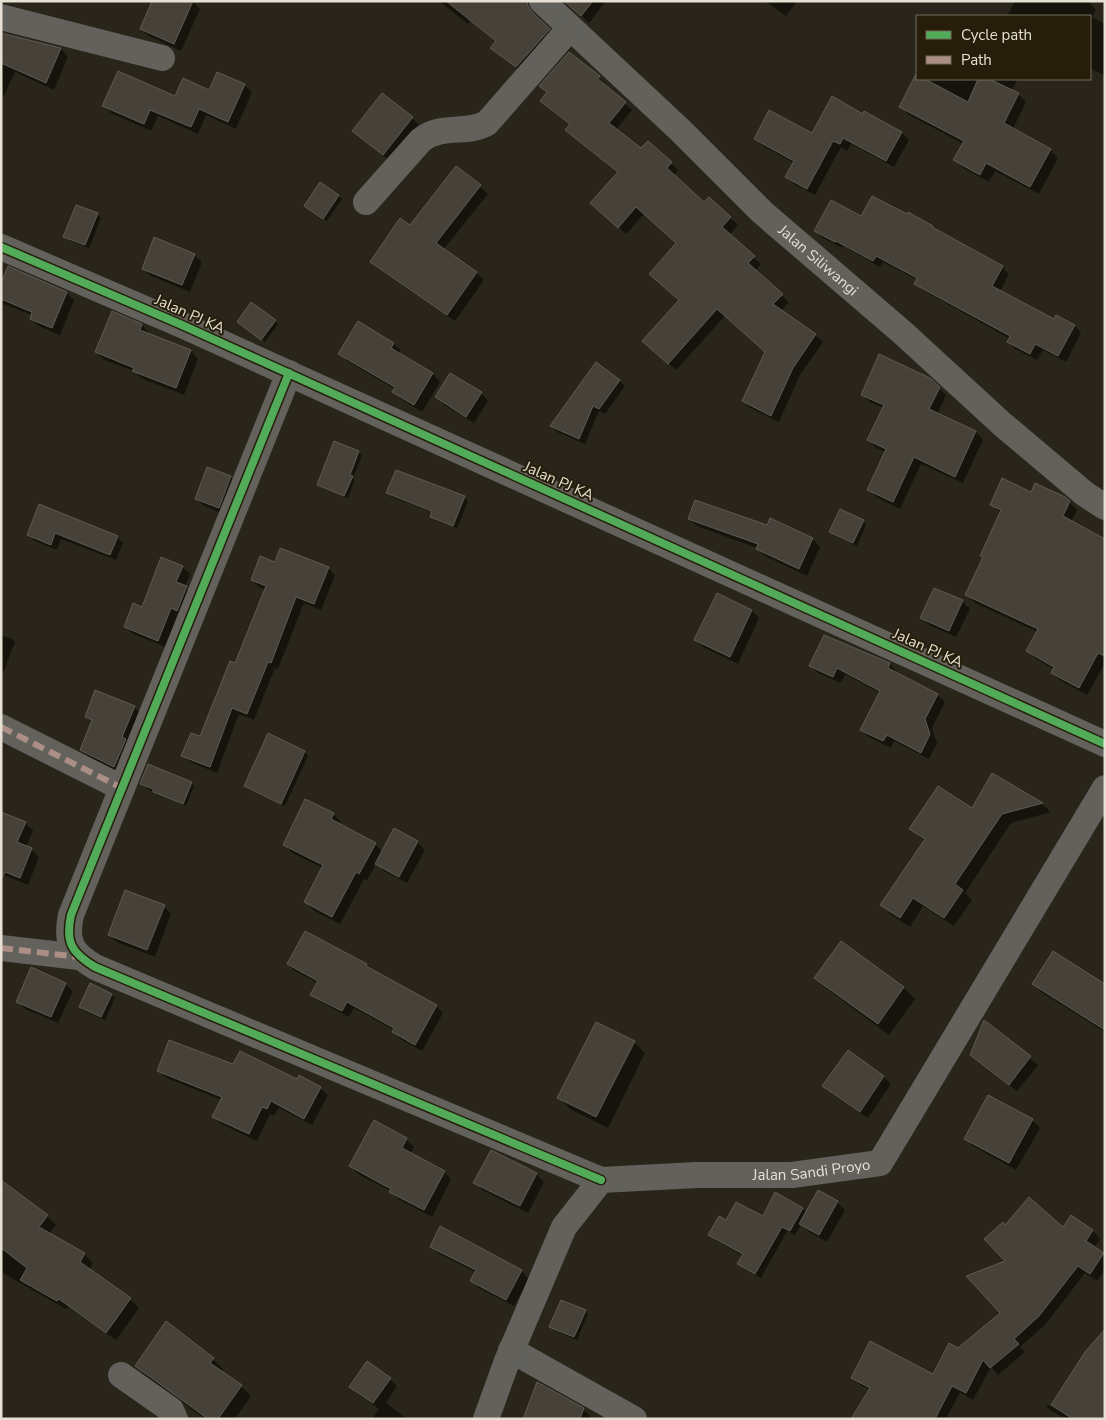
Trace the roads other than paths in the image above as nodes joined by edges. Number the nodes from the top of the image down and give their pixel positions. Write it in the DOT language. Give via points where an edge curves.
graph roads {
  1 [pos="542,1"];
  2 [pos="1,17"];
  3 [pos="570,28"];
  4 [pos="162,58"];
  5 [pos="366,202"];
  6 [pos="1,247"];
  7 [pos="289,373"];
  8 [pos="1105,507"];
  9 [pos="1,727"];
  10 [pos="1105,744"];
  11 [pos="122,788"];
  12 [pos="1105,788"];
  13 [pos="1,948"];
  14 [pos="79,958"];
  15 [pos="601,1180"];
  16 [pos="511,1350"];
  17 [pos="121,1374"];
  18 [pos="175,1419"];
  19 [pos="486,1419"];
  20 [pos="634,1419"];
  1 -- 3 [label="street, Jalan Siliwangi"];
  2 -- 4 [label="street"];
  3 -- 5 [label="street" via="487,123 426,135"];
  3 -- 8 [label="street, Jalan Siliwangi" via="762,212 903,333 1002,424 1084,494"];
  6 -- 7 [label="street, Jalan PJ KA"];
  7 -- 10 [label="street, Jalan PJ KA"];
  7 -- 11 [label="street"];
  9 -- 11 [label="street"];
  11 -- 14 [label="street" via="71,915 69,936"];
  12 -- 15 [label="street, Jalan Sandi Proyo" via="880,1162 792,1175"];
  13 -- 14 [label="street"];
  14 -- 15 [label="street"];
  15 -- 16 [label="street" via="564,1228"];
  16 -- 19 [label="street"];
  16 -- 20 [label="street"];
  17 -- 18 [label="street" via="172,1410"];
}
